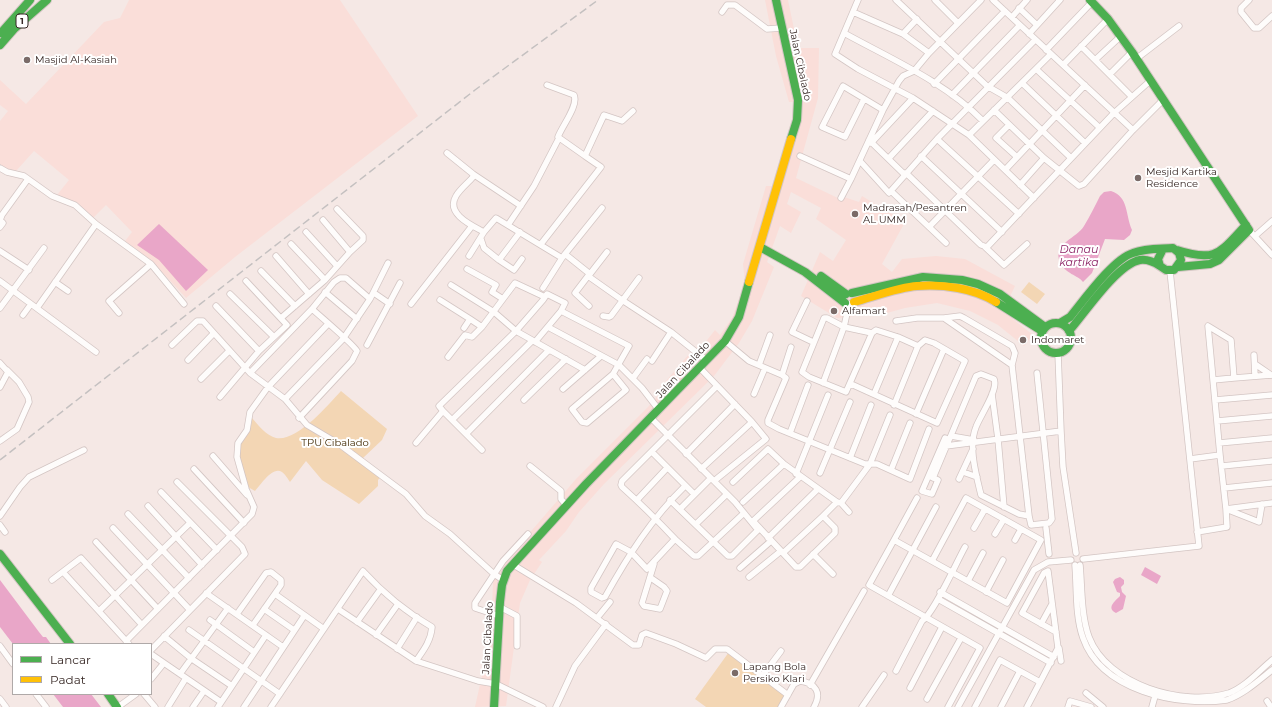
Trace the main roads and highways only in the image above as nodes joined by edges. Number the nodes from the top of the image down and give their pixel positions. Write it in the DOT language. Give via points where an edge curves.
graph roads {
  1 [pos="30,0"];
  2 [pos="46,0"];
  3 [pos="776,0"];
  4 [pos="1091,1"];
  5 [pos="0,35"];
  6 [pos="0,45"];
  7 [pos="1250,230"];
  8 [pos="760,245"];
  9 [pos="1163,249"];
  10 [pos="1177,250"];
  11 [pos="1160,266"];
  12 [pos="1174,269"];
  13 [pos="849,294"];
  14 [pos="850,303"];
  15 [pos="1060,323"];
  16 [pos="1044,329"];
  17 [pos="1069,330"];
  18 [pos="0,554"];
  19 [pos="69,643"];
  20 [pos="109,695"];
  21 [pos="118,707"];
  22 [pos="494,707"];
  1 -- 5 [label="main road, 1"];
  2 -- 6 [label="main road, 1"];
  3 -- 8 [label="main road, Jalan Cibalado" via="798,100 798,120"];
  4 -- 7 [label="main road" via="1121,36"];
  7 -- 10 [label="main road" via="1215,255 1206,258"];
  7 -- 12 [label="main road" via="1219,260 1210,264"];
  8 -- 13 [label="main road" via="795,260"];
  8 -- 14 [label="main road" via="806,272"];
  8 -- 22 [label="main road, Jalan Cibalado" via="743,305 725,341 703,357 699,367 564,503 499,577 500,607 496,615"];
  9 -- 10 [label="main road"];
  9 -- 11 [label="main road" via="1158,258"];
  9 -- 15 [label="main road" via="1139,250 1116,263 1070,317"];
  10 -- 12 [label="main road" via="1181,260"];
  11 -- 12 [label="main road" via="1166,270"];
  11 -- 17 [label="main road" via="1140,260 1129,266 1106,286"];
  13 -- 14 [label="main road" via="855,296"];
  13 -- 16 [label="main road" via="923,277 962,280 1000,294"];
  14 -- 16 [label="main road" via="917,286 957,288 993,300"];
  15 -- 16 [label="main road" via="1055,322"];
  15 -- 17 [label="main road"];
  16 -- 17 [label="main road" via="1040,338 1042,344 1046,349 1058,353 1068,347"];
  18 -- 19 [label="main road"];
  20 -- 21 [label="main road"];
}
